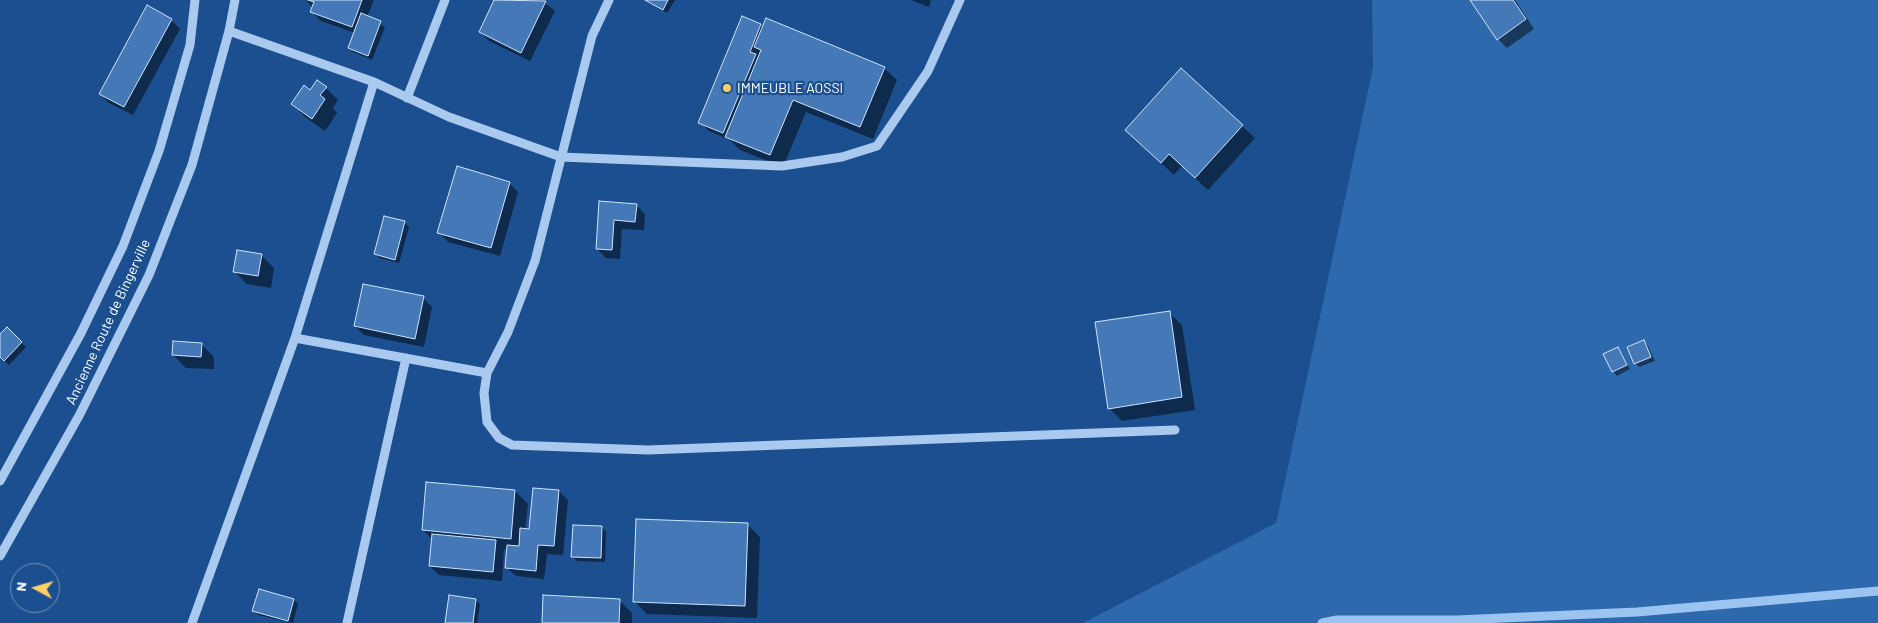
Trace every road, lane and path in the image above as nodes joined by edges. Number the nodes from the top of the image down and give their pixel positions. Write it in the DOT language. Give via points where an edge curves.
graph roads {
  1 [pos="196,0"];
  2 [pos="235,0"];
  3 [pos="445,0"];
  4 [pos="609,0"];
  5 [pos="960,0"];
  6 [pos="229,32"];
  7 [pos="374,82"];
  8 [pos="407,98"];
  9 [pos="561,157"];
  10 [pos="295,338"];
  11 [pos="406,358"];
  12 [pos="487,373"];
  13 [pos="1175,430"];
  14 [pos="0,480"];
  15 [pos="0,556"];
  16 [pos="192,623"];
  17 [pos="347,623"];
  1 -- 14 [label="street, Ancienne Route de Bingerville" via="190,45 158,151 122,246 81,334"];
  2 -- 6 [label="street, Ancienne Route de Bingerville"];
  3 -- 8 [label="street"];
  4 -- 9 [label="street" via="592,36"];
  5 -- 9 [label="street" via="928,71 877,146 842,157 782,166"];
  6 -- 7 [label="street"];
  6 -- 15 [label="street, Ancienne Route de Bingerville" via="192,165 149,275 80,414"];
  7 -- 8 [label="street"];
  7 -- 10 [label="street"];
  8 -- 9 [label="street" via="449,118"];
  9 -- 12 [label="street" via="535,261 508,332"];
  10 -- 11 [label="street"];
  10 -- 16 [label="street"];
  11 -- 12 [label="street"];
  11 -- 17 [label="street"];
  12 -- 13 [label="street" via="484,393 487,422 500,438 512,445 648,450"];
}
